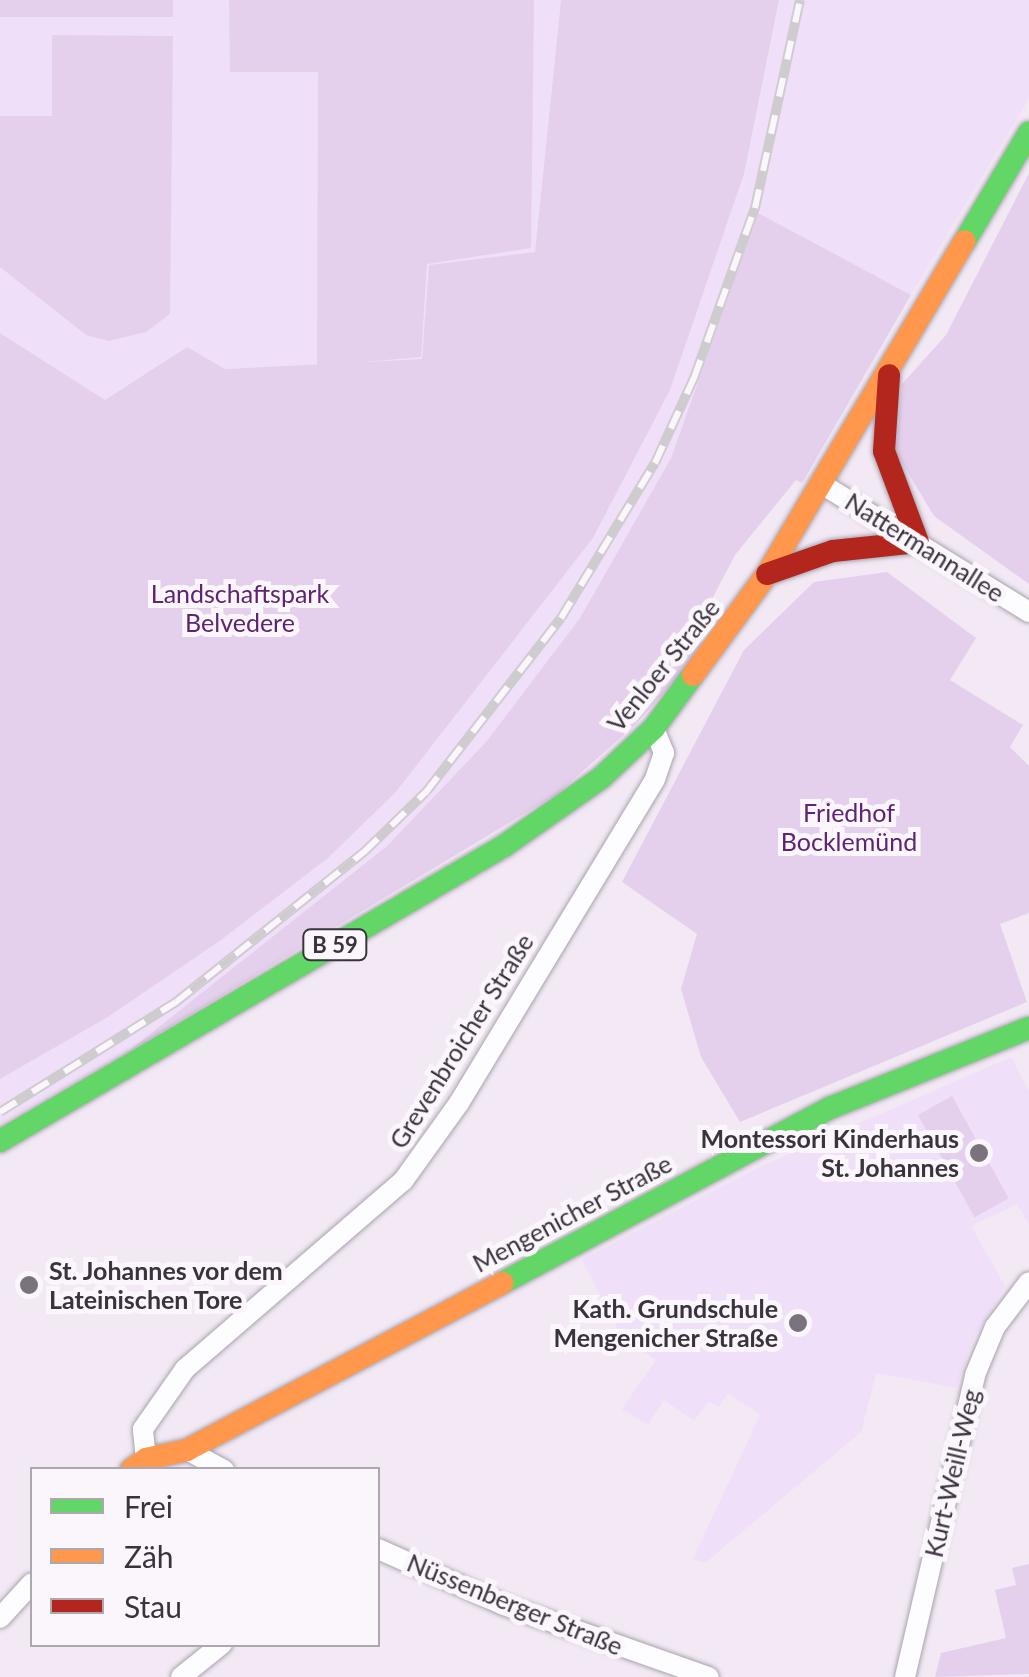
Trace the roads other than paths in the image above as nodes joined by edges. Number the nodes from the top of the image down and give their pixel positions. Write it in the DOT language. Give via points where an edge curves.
graph roads {
  1 [pos="1029,134"];
  2 [pos="890,367"];
  3 [pos="820,483"];
  4 [pos="918,542"];
  5 [pos="767,574"];
  6 [pos="1029,612"];
  7 [pos="654,728"];
  8 [pos="1029,1028"];
  9 [pos="0,1140"];
  10 [pos="1029,1282"];
  11 [pos="187,1450"];
  12 [pos="138,1464"];
  13 [pos="218,1467"];
  14 [pos="380,1550"];
  15 [pos="30,1585"];
  16 [pos="0,1618"];
  17 [pos="218,1647"];
  18 [pos="682,1673"];
  19 [pos="182,1677"];
  20 [pos="709,1677"];
  21 [pos="905,1677"];
  1 -- 2 [label="main road, Venloer Straße / B 59"];
  2 -- 3 [label="main road, Venloer Straße / B 59"];
  2 -- 4 [label="main road" via="884,451"];
  3 -- 4 [label="street, Nattermannallee"];
  3 -- 5 [label="main road, Venloer Straße / B 59"];
  4 -- 5 [label="main road" via="833,551"];
  4 -- 6 [label="street, Nattermannallee"];
  5 -- 7 [label="main road, Venloer Straße / B 59"];
  7 -- 9 [label="main road, Venloer Straße / B 59" via="602,778 504,846"];
  7 -- 12 [label="street, Grevenbroicher Straße" via="664,753 655,779 460,1103 404,1181 185,1369 142,1429"];
  8 -- 11 [label="main road, Mengenicher Straße" via="830,1108"];
  10 -- 21 [label="street, Kurt-Weill-Weg" via="995,1327 974,1375"];
  11 -- 12 [label="main road, Mengenicher Straße"];
  11 -- 13 [label="street"];
  14 -- 18 [label="street, Nüssenberger Straße"];
  15 -- 16 [label="street"];
  17 -- 19 [label="street"];
  18 -- 20 [label="street, Nüssenberger Straße"];
}
